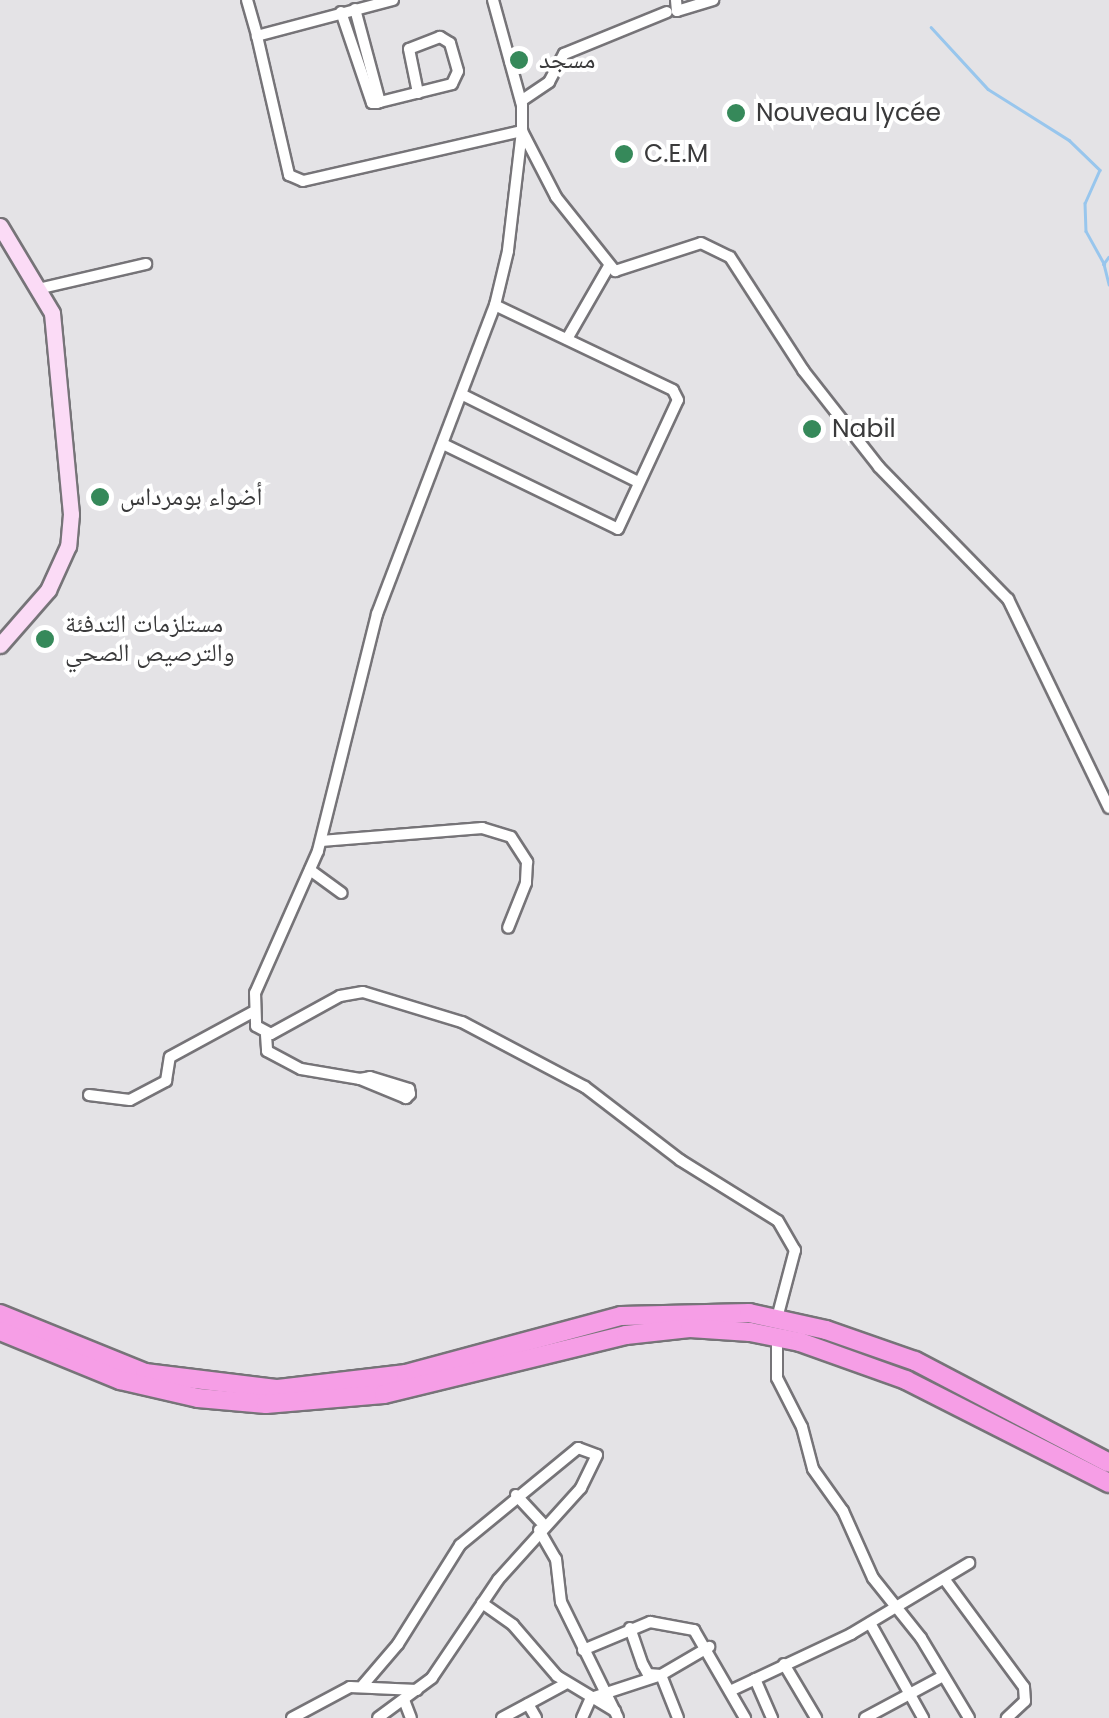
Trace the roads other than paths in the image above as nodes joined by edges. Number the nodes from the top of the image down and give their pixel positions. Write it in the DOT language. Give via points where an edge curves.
graph roads {
  1 [pos="247,0"];
  2 [pos="393,0"];
  3 [pos="493,0"];
  4 [pos="676,0"];
  5 [pos="714,0"];
  6 [pos="355,9"];
  7 [pos="341,12"];
  8 [pos="667,12"];
  9 [pos="257,36"];
  10 [pos="418,92"];
  11 [pos="521,101"];
  12 [pos="380,102"];
  13 [pos="522,132"];
  14 [pos="0,226"];
  15 [pos="146,264"];
  16 [pos="609,266"];
  17 [pos="42,288"];
  18 [pos="495,305"];
  19 [pos="568,339"];
  20 [pos="463,395"];
  21 [pos="445,445"];
  22 [pos="638,482"];
  23 [pos="0,646"];
  24 [pos="1109,808"];
  25 [pos="321,841"];
  26 [pos="310,870"];
  27 [pos="342,893"];
  28 [pos="508,928"];
  29 [pos="252,1012"];
  30 [pos="266,1035"];
  31 [pos="360,1079"];
  32 [pos="89,1094"];
  33 [pos="0,1314"];
  34 [pos="777,1327"];
  35 [pos="0,1331"];
  36 [pos="1109,1463"];
  37 [pos="1109,1483"];
  38 [pos="516,1495"];
  39 [pos="542,1528"];
  40 [pos="969,1563"];
  41 [pos="945,1580"];
  42 [pos="482,1604"];
  43 [pos="898,1608"];
  44 [pos="870,1624"];
  45 [pos="630,1628"];
  46 [pos="709,1648"];
  47 [pos="582,1650"];
  48 [pos="784,1664"];
  49 [pos="656,1675"];
  50 [pos="943,1676"];
  51 [pos="755,1679"];
  52 [pos="567,1683"];
  53 [pos="363,1685"];
  54 [pos="418,1690"];
  55 [pos="730,1692"];
  56 [pos="607,1694"];
  57 [pos="910,1694"];
  58 [pos="591,1698"];
  59 [pos="404,1700"];
  60 [pos="528,1704"];
  61 [pos="617,1715"];
  62 [pos="292,1718"];
  63 [pos="378,1718"];
  64 [pos="411,1718"];
  65 [pos="502,1718"];
  66 [pos="536,1718"];
  67 [pos="582,1718"];
  68 [pos="678,1718"];
  69 [pos="745,1718"];
  70 [pos="772,1718"];
  71 [pos="816,1718"];
  72 [pos="865,1718"];
  73 [pos="923,1718"];
  74 [pos="969,1718"];
  75 [pos="1007,1718"];
  1 -- 9 [label="street"];
  2 -- 6 [label="street"];
  3 -- 11 [label="street"];
  4 -- 5 [label="street" via="677,11"];
  6 -- 7 [label="street"];
  6 -- 12 [label="street"];
  7 -- 9 [label="street"];
  7 -- 12 [label="street" via="367,99"];
  8 -- 11 [label="street" via="564,54 548,82"];
  9 -- 13 [label="street" via="294,181"];
  10 -- 10 [label="street" via="458,79 446,38 408,49"];
  10 -- 12 [label="street"];
  11 -- 13 [label="street"];
  13 -- 16 [label="street" via="556,197"];
  13 -- 18 [label="street"];
  14 -- 17 [label="main road"];
  15 -- 17 [label="street"];
  16 -- 19 [label="street"];
  16 -- 24 [label="street" via="623,271 700,243 730,256 867,452 1008,598"];
  17 -- 23 [label="main road" via="52,313 71,514 68,546 48,590"];
  18 -- 19 [label="street"];
  18 -- 20 [label="street"];
  19 -- 22 [label="street" via="678,395"];
  20 -- 21 [label="street"];
  20 -- 22 [label="street"];
  21 -- 22 [label="street" via="613,530"];
  21 -- 25 [label="street" via="378,614"];
  25 -- 26 [label="street"];
  25 -- 28 [label="street" via="482,828 511,836 523,848 527,872"];
  26 -- 27 [label="street"];
  26 -- 29 [label="street"];
  29 -- 30 [label="street"];
  29 -- 32 [label="street" via="170,1057 166,1081 130,1100"];
  30 -- 31 [label="street" via="265,1049 291,1064"];
  30 -- 34 [label="street" via="358,992 462,1022 585,1087 680,1160 778,1221 795,1250"];
  33 -- 34 [label="highway" via="145,1373 278,1389 406,1374 621,1316 699,1310"];
  34 -- 35 [label="highway" via="626,1335 384,1394 266,1404 198,1398 120,1380"];
  34 -- 36 [label="highway" via="915,1361"];
  34 -- 37 [label="highway" via="906,1380"];
  34 -- 43 [label="street" via="777,1378 814,1469 843,1511 873,1578"];
  38 -- 39 [label="street"];
  38 -- 39 [label="street" via="578,1448 597,1454 581,1488"];
  38 -- 53 [label="street" via="454,1551 398,1644"];
  39 -- 42 [label="street"];
  39 -- 47 [label="street"];
  40 -- 41 [label="street"];
  41 -- 43 [label="street"];
  41 -- 75 [label="street" via="1024,1687 1025,1701"];
  42 -- 52 [label="street" via="513,1625"];
  42 -- 54 [label="street"];
  43 -- 44 [label="street"];
  43 -- 50 [label="street"];
  44 -- 48 [label="street"];
  44 -- 57 [label="street"];
  45 -- 46 [label="street" via="659,1621 683,1626"];
  45 -- 47 [label="street"];
  45 -- 49 [label="street" via="643,1666"];
  46 -- 49 [label="street"];
  46 -- 55 [label="street"];
  47 -- 56 [label="street"];
  48 -- 51 [label="street"];
  48 -- 71 [label="street"];
  49 -- 56 [label="street"];
  49 -- 68 [label="street"];
  50 -- 57 [label="street"];
  50 -- 74 [label="street"];
  51 -- 55 [label="street"];
  51 -- 70 [label="street"];
  52 -- 58 [label="street"];
  52 -- 60 [label="street"];
  53 -- 54 [label="street"];
  53 -- 62 [label="street"];
  54 -- 59 [label="street"];
  55 -- 69 [label="street"];
  56 -- 58 [label="street"];
  56 -- 61 [label="street"];
  57 -- 72 [label="street"];
  57 -- 73 [label="street"];
  58 -- 61 [label="street"];
  58 -- 67 [label="street"];
  59 -- 63 [label="street"];
  59 -- 64 [label="street"];
  60 -- 65 [label="street"];
  60 -- 66 [label="street"];
}
